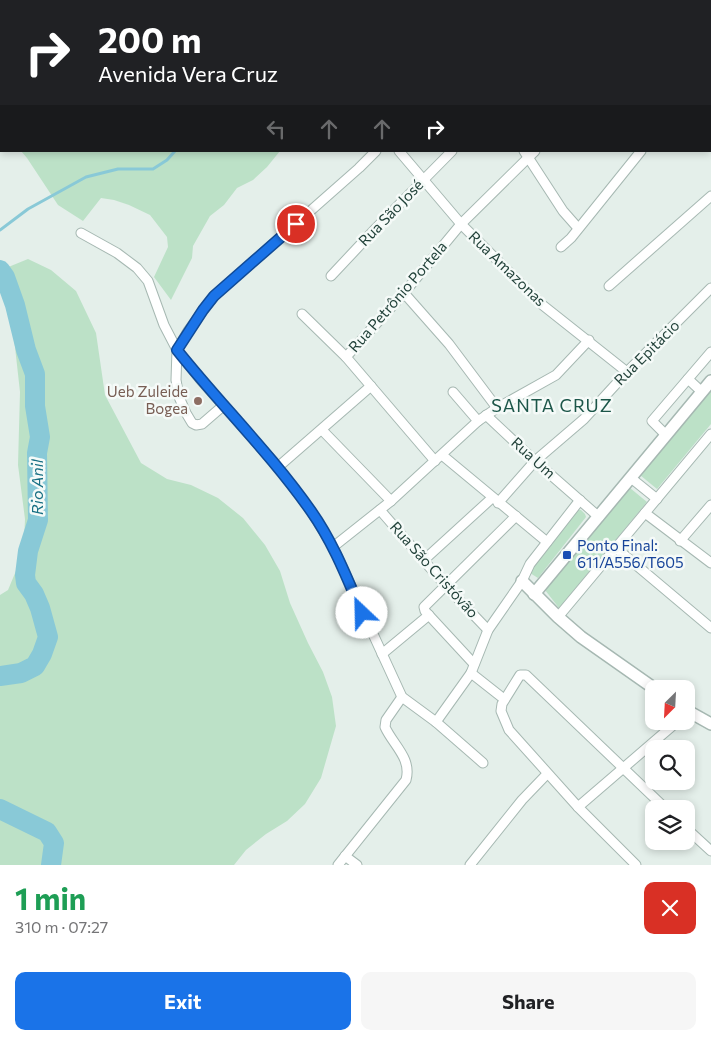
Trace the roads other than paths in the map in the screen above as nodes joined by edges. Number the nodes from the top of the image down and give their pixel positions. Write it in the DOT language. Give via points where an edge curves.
graph roads {
  1 [pos="375,152"];
  2 [pos="400,152"];
  3 [pos="451,152"];
  4 [pos="640,152"];
  5 [pos="526,155"];
  6 [pos="423,180"];
  7 [pos="711,196"];
  8 [pos="461,224"];
  9 [pos="578,228"];
  10 [pos="81,233"];
  11 [pos="561,247"];
  12 [pos="331,276"];
  13 [pos="609,286"];
  14 [pos="711,289"];
  15 [pos="404,293"];
  16 [pos="302,314"];
  17 [pos="589,340"];
  18 [pos="177,350"];
  19 [pos="711,352"];
  20 [pos="346,357"];
  21 [pos="628,372"];
  22 [pos="688,379"];
  23 [pos="711,381"];
  24 [pos="372,386"];
  25 [pos="453,392"];
  26 [pos="702,392"];
  27 [pos="224,405"];
  28 [pos="497,408"];
  29 [pos="482,418"];
  30 [pos="322,430"];
  31 [pos="711,434"];
  32 [pos="666,435"];
  33 [pos="438,458"];
  34 [pos="535,461"];
  35 [pos="278,467"];
  36 [pos="631,478"];
  37 [pos="657,499"];
  38 [pos="495,500"];
  39 [pos="580,500"];
  40 [pos="391,501"];
  41 [pos="711,505"];
  42 [pos="380,510"];
  43 [pos="645,512"];
  44 [pos="516,516"];
  45 [pos="599,517"];
  46 [pos="680,541"];
  47 [pos="547,542"];
  48 [pos="333,547"];
  49 [pos="616,548"];
  50 [pos="424,560"];
  51 [pos="711,563"];
  52 [pos="522,581"];
  53 [pos="445,585"];
  54 [pos="534,594"];
  55 [pos="428,615"];
  56 [pos="558,617"];
  57 [pos="711,628"];
  58 [pos="488,630"];
  59 [pos="382,654"];
  60 [pos="472,669"];
  61 [pos="645,682"];
  62 [pos="402,697"];
  63 [pos="504,699"];
  64 [pos="695,715"];
  65 [pos="710,720"];
  66 [pos="436,722"];
  67 [pos="668,730"];
  68 [pos="483,763"];
  69 [pos="623,769"];
  70 [pos="547,774"];
  71 [pos="656,800"];
  72 [pos="578,807"];
  73 [pos="695,836"];
  74 [pos="711,851"];
  75 [pos="345,856"];
  76 [pos="338,865"];
  77 [pos="357,865"];
  78 [pos="470,865"];
  79 [pos="636,865"];
  1 -- 18 [label="street" via="214,296"];
  2 -- 6 [label="street, Rua Amazonas"];
  3 -- 6 [label="street, Rua São José"];
  4 -- 9 [label="street"];
  5 -- 8 [label="street, Rua Petrônio Portela"];
  5 -- 9 [label="street"];
  6 -- 8 [label="street, Rua Amazonas"];
  6 -- 12 [label="street, Rua São José"];
  7 -- 13 [label="street"];
  8 -- 15 [label="street, Rua Petrônio Portela"];
  8 -- 17 [label="street, Rua Amazonas" via="540,303"];
  9 -- 11 [label="street"];
  10 -- 18 [label="street" via="117,253 148,281"];
  14 -- 21 [label="street, Rua Epitácio"];
  15 -- 20 [label="street, Rua Petrônio Portela"];
  15 -- 28 [label="street" via="449,344"];
  16 -- 20 [label="street"];
  17 -- 21 [label="street, Rua Amazonas"];
  17 -- 28 [label="street" via="556,375"];
  18 -- 27 [label="street"];
  18 -- 27 [label="street" via="179,397 192,423 202,424"];
  19 -- 22 [label="street"];
  20 -- 24 [label="street"];
  21 -- 34 [label="street, Rua Epitácio" via="584,419"];
  22 -- 26 [label="street"];
  22 -- 32 [label="street" via="652,421"];
  23 -- 26 [label="street"];
  24 -- 30 [label="street"];
  24 -- 33 [label="street"];
  25 -- 29 [label="street, Rua Um"];
  26 -- 32 [label="street"];
  27 -- 35 [label="street"];
  28 -- 29 [label="street"];
  29 -- 33 [label="street"];
  29 -- 34 [label="street, Rua Um"];
  30 -- 35 [label="street"];
  30 -- 40 [label="street, Rua São Cristóvão"];
  31 -- 37 [label="street"];
  32 -- 36 [label="street"];
  33 -- 38 [label="street"];
  33 -- 40 [label="street"];
  34 -- 38 [label="street, Rua Epitácio"];
  34 -- 39 [label="street, Rua Um"];
  35 -- 48 [label="street"];
  36 -- 37 [label="street"];
  36 -- 45 [label="street"];
  37 -- 43 [label="street"];
  38 -- 44 [label="street"];
  38 -- 50 [label="street, Rua Epitácio"];
  39 -- 45 [label="street, Rua Um"];
  39 -- 47 [label="street"];
  40 -- 42 [label="street"];
  41 -- 46 [label="street"];
  42 -- 48 [label="street"];
  42 -- 50 [label="street, Rua São Cristóvão"];
  43 -- 46 [label="street"];
  43 -- 49 [label="street"];
  44 -- 47 [label="street"];
  44 -- 53 [label="street"];
  45 -- 54 [label="street"];
  46 -- 51 [label="street"];
  47 -- 52 [label="street"];
  48 -- 59 [label="street"];
  49 -- 56 [label="street"];
  49 -- 57 [label="street"];
  50 -- 53 [label="street, Rua São Cristóvão"];
  52 -- 54 [label="street"];
  52 -- 58 [label="street"];
  53 -- 55 [label="street" via="424,605"];
  53 -- 58 [label="street, Rua São Cristóvão"];
  54 -- 56 [label="street"];
  55 -- 59 [label="street"];
  55 -- 60 [label="street"];
  56 -- 61 [label="street"];
  58 -- 60 [label="street"];
  59 -- 62 [label="street"];
  60 -- 63 [label="street"];
  60 -- 66 [label="street"];
  62 -- 66 [label="street"];
  62 -- 75 [label="street" via="386,720 385,727 405,759 406,780"];
  63 -- 69 [label="street" via="520,675 526,675"];
  63 -- 70 [label="street" via="502,711 509,730"];
  64 -- 65 [label="street"];
  66 -- 68 [label="street"];
  67 -- 69 [label="street"];
  69 -- 71 [label="street"];
  69 -- 72 [label="street"];
  70 -- 72 [label="street"];
  70 -- 78 [label="street"];
  72 -- 79 [label="street"];
  73 -- 74 [label="street"];
  75 -- 76 [label="street"];
  75 -- 77 [label="street"];
}
